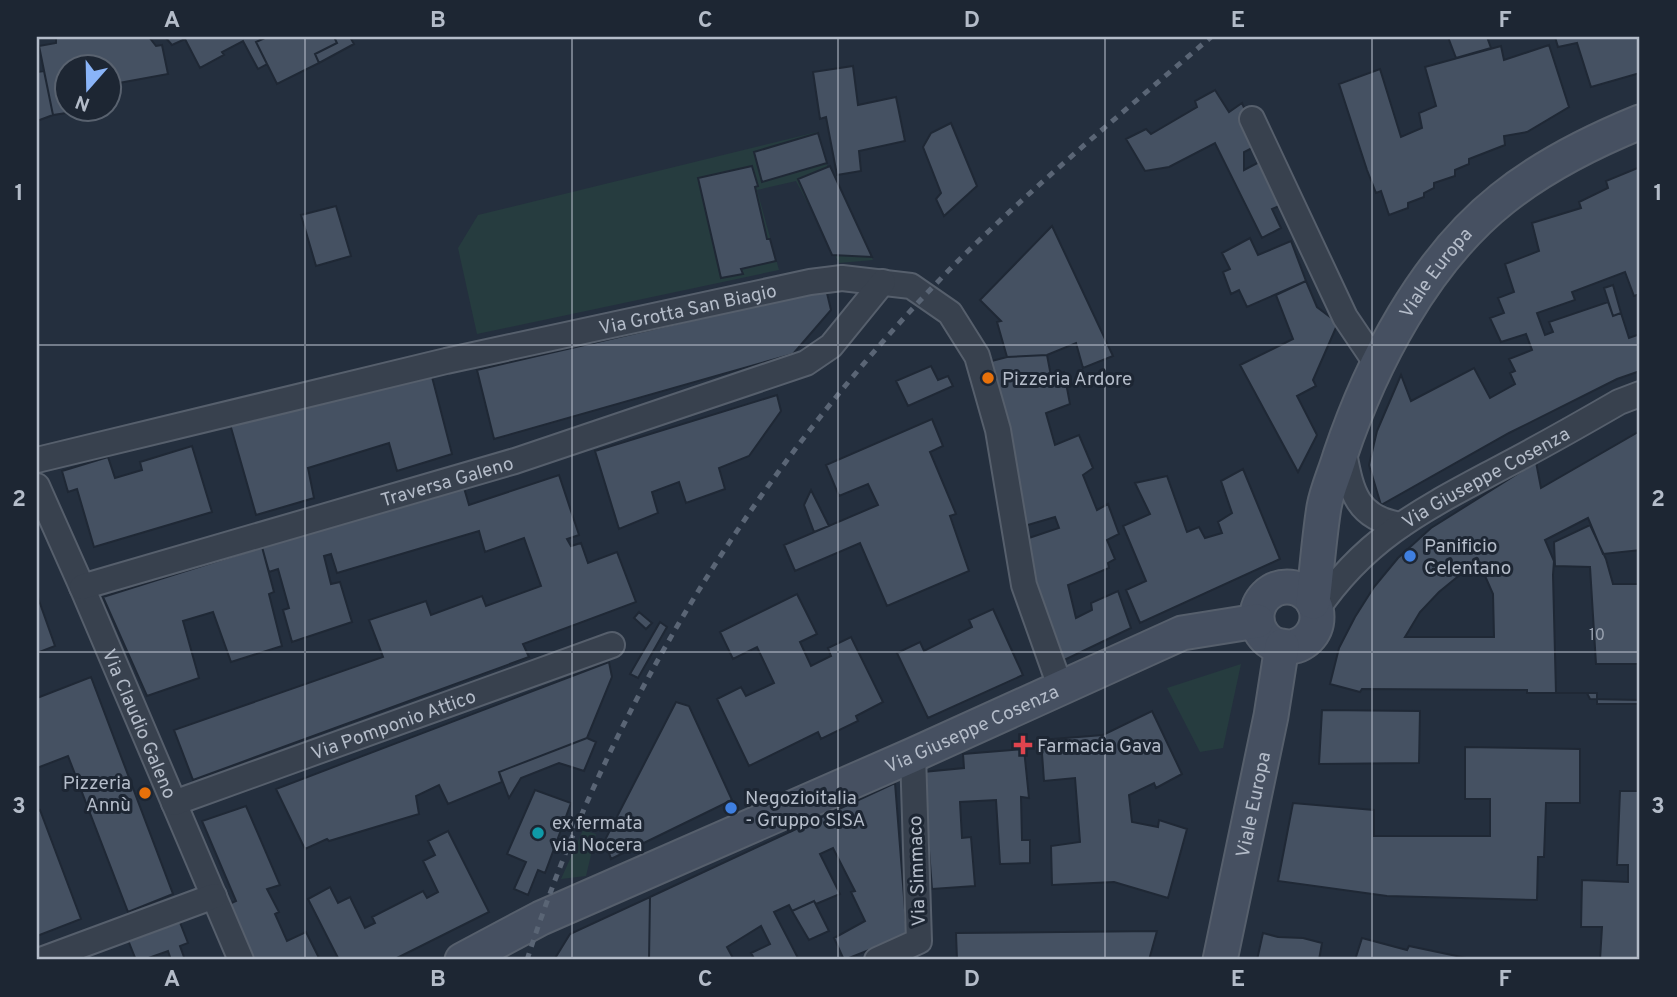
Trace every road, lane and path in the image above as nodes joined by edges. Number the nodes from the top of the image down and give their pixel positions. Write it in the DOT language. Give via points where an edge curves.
graph roads {
  1 [pos="1252,119"];
  2 [pos="1640,122"];
  3 [pos="883,282"];
  4 [pos="1377,363"];
  5 [pos="1640,394"];
  6 [pos="1343,447"];
  7 [pos="37,460"];
  8 [pos="37,486"];
  9 [pos="1325,505"];
  10 [pos="1401,525"];
  11 [pos="82,587"];
  12 [pos="1276,589"];
  13 [pos="1314,606"];
  14 [pos="1257,621"];
  15 [pos="612,645"];
  16 [pos="1282,646"];
  17 [pos="1063,688"];
  18 [pos="913,755"];
  19 [pos="174,803"];
  20 [pos="214,897"];
  21 [pos="41,960"];
  22 [pos="242,960"];
  23 [pos="462,960"];
  24 [pos="877,960"];
  25 [pos="1220,960"];
  1 -- 4 [label="street" via="1345,317"];
  2 -- 4 [label="main road, Viale Europa" via="1564,157 1502,199 1458,240"];
  3 -- 7 [label="street, Via Grotta San Biagio" via="842,278 797,285 446,361"];
  3 -- 11 [label="street, Traversa Galeno" via="831,346 806,363 515,461"];
  3 -- 17 [label="street, Via Grotta San Biagio" via="911,286 950,313 976,356 998,430 1024,585"];
  4 -- 6 [label="main road, Viale Europa"];
  5 -- 10 [label="street, Via Giuseppe Cosenza"];
  6 -- 9 [label="main road, Viale Europa"];
  6 -- 10 [label="street" via="1358,502 1382,522"];
  8 -- 11 [label="street, Via Claudio Galeno"];
  9 -- 12 [label="main road"];
  9 -- 13 [label="main road"];
  10 -- 13 [label="street, Via Giuseppe Cosenza" via="1364,553"];
  11 -- 19 [label="street, Via Claudio Galeno"];
  12 -- 13 [label="main road" via="1297,589 1307,594"];
  12 -- 14 [label="main road" via="1261,601"];
  13 -- 16 [label="main road" via="1316,621 1308,637"];
  14 -- 16 [label="main road" via="1265,638"];
  14 -- 17 [label="main road, Via Giuseppe Cosenza" via="1182,633"];
  15 -- 19 [label="street, Via Pomponio Attico"];
  16 -- 25 [label="main road, Viale Europa"];
  17 -- 18 [label="main road, Via Giuseppe Cosenza"];
  18 -- 23 [label="main road, Via Giuseppe Cosenza" via="541,918"];
  18 -- 24 [label="street, Via Simmaco" via="919,941"];
  19 -- 20 [label="street, Via Claudio Galeno"];
  20 -- 21 [label="street"];
  20 -- 22 [label="street, Via Claudio Galeno"];
}
